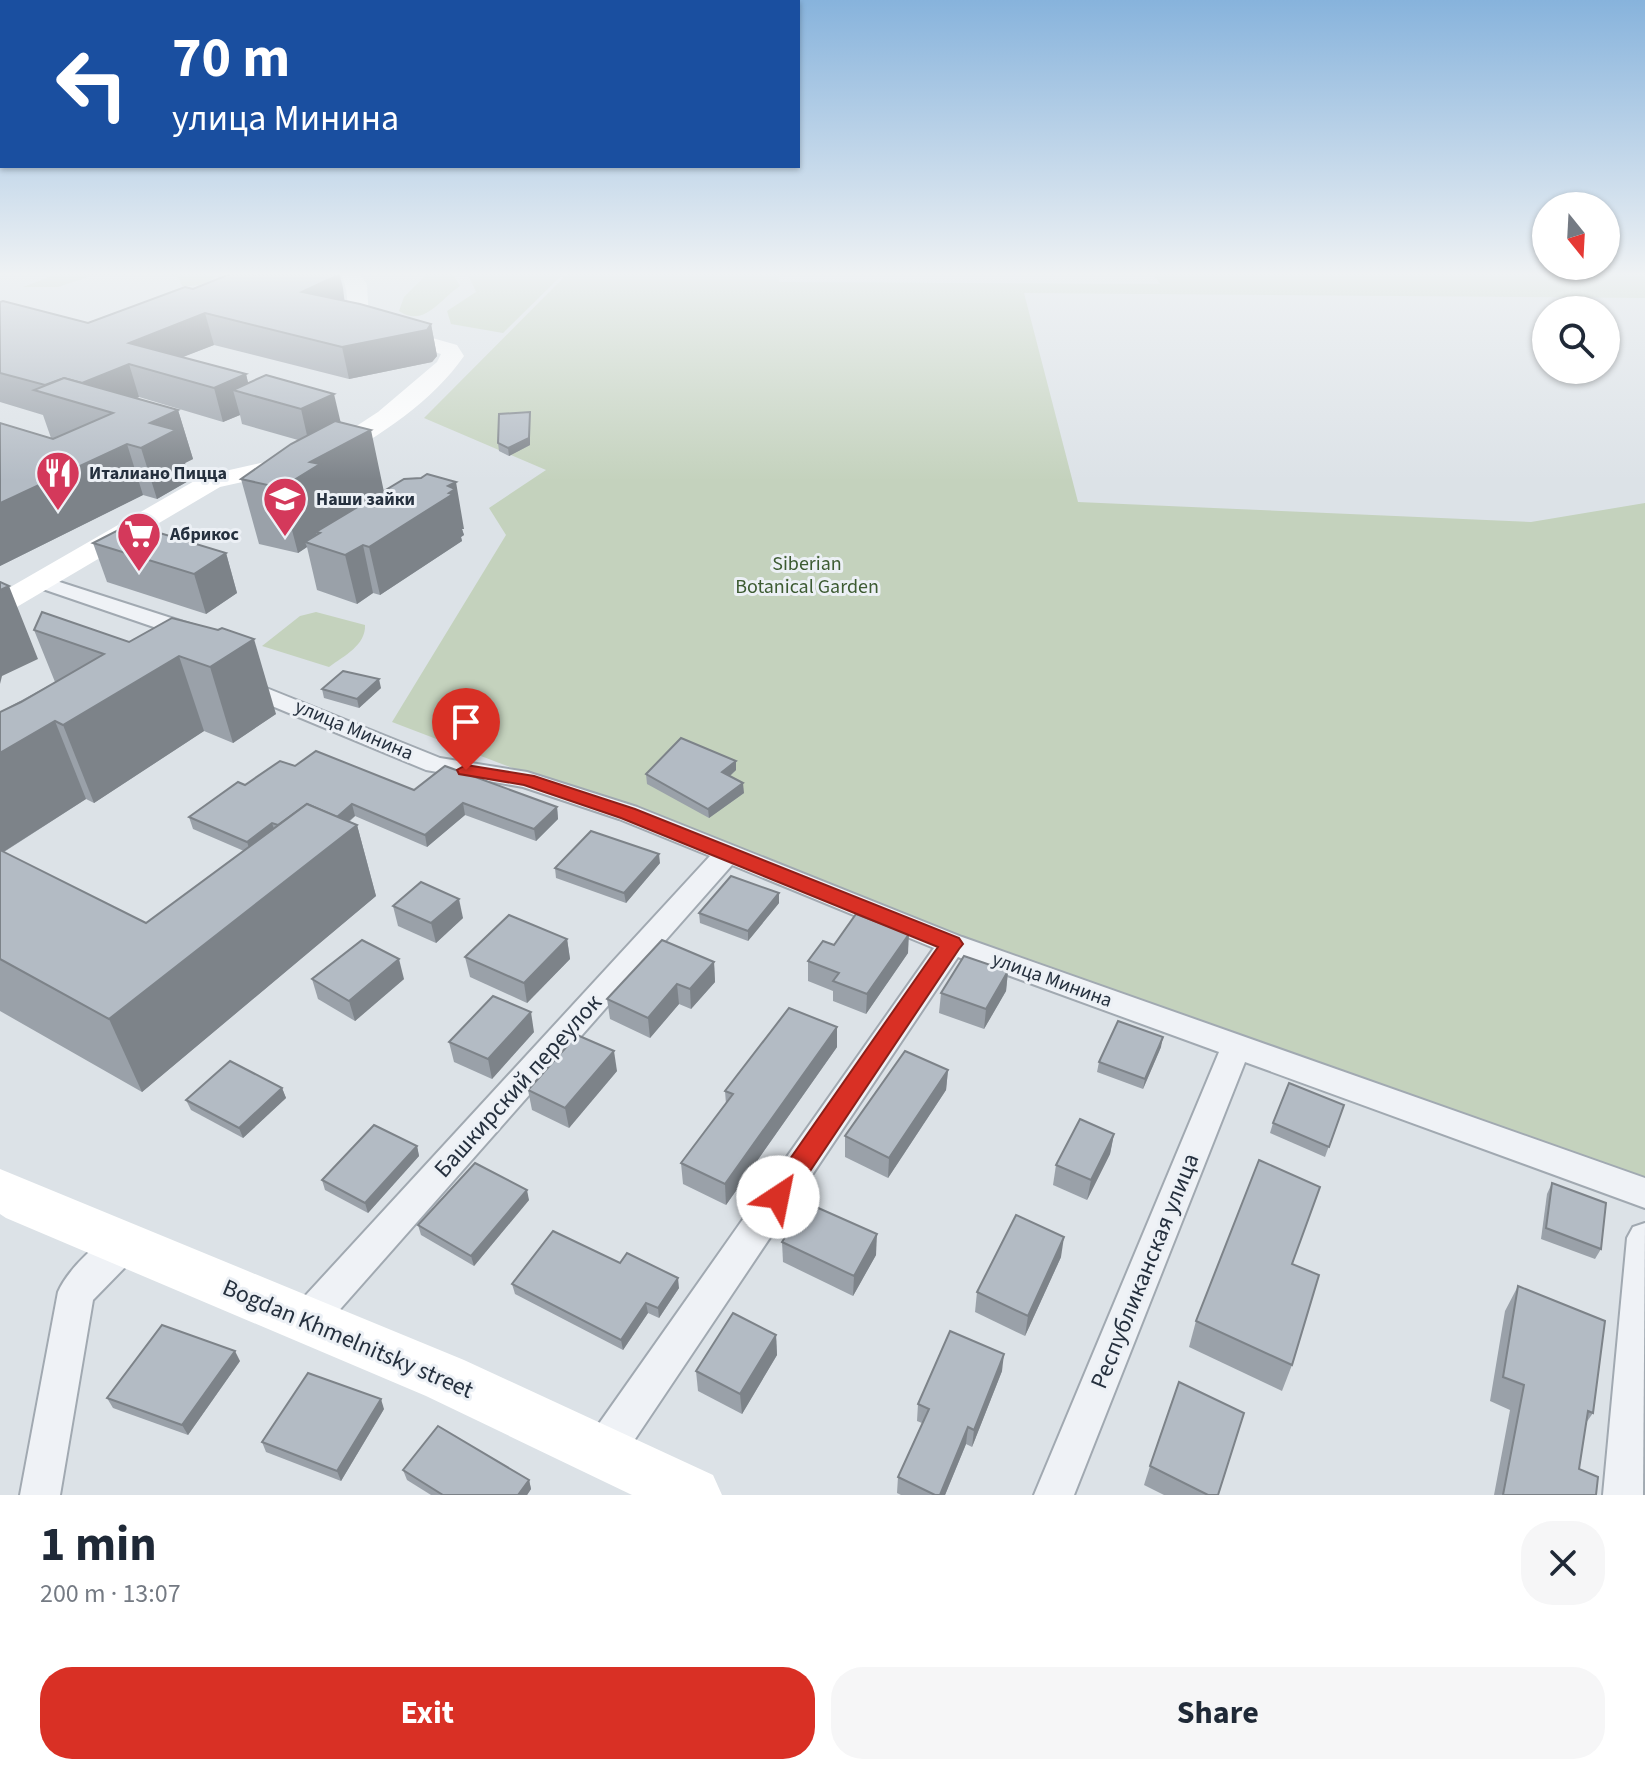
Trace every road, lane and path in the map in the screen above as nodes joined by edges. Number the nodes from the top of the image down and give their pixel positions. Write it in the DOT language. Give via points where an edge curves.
graph roads {
  1 [pos="421,342"];
  2 [pos="41,582"];
  3 [pos="0,605"];
  4 [pos="209,638"];
  5 [pos="226,671"];
  6 [pos="729,852"];
  7 [pos="952,944"];
  8 [pos="1236,1047"];
  9 [pos="0,1190"];
  10 [pos="1645,1193"];
  11 [pos="1645,1238"];
  12 [pos="124,1245"];
  13 [pos="307,1320"];
  14 [pos="605,1449"];
  15 [pos="40,1495"];
  16 [pos="693,1495"];
  17 [pos="1054,1495"];
  18 [pos="1623,1495"];
  1 -- 2 [label="street" via="453,356 361,435 322,457 212,481"];
  2 -- 3 [label="street"];
  2 -- 4 [label="street"];
  5 -- 6 [label="street, улица Минина" via="226,679 435,765 527,780"];
  6 -- 7 [label="street, улица Минина"];
  6 -- 13 [label="street, Башкирский переулок"];
  7 -- 8 [label="street, улица Минина"];
  7 -- 14 [label="street"];
  8 -- 10 [label="street, улица Минина"];
  8 -- 17 [label="street, Республиканская улица"];
  9 -- 12 [label="street, Bogdan Khmelnitsky street"];
  11 -- 18 [label="street"];
  12 -- 13 [label="street, Bogdan Khmelnitsky street"];
  12 -- 15 [label="street" via="76,1292"];
  13 -- 14 [label="street, Bogdan Khmelnitsky street"];
  14 -- 16 [label="street, Bogdan Khmelnitsky street"];
}
